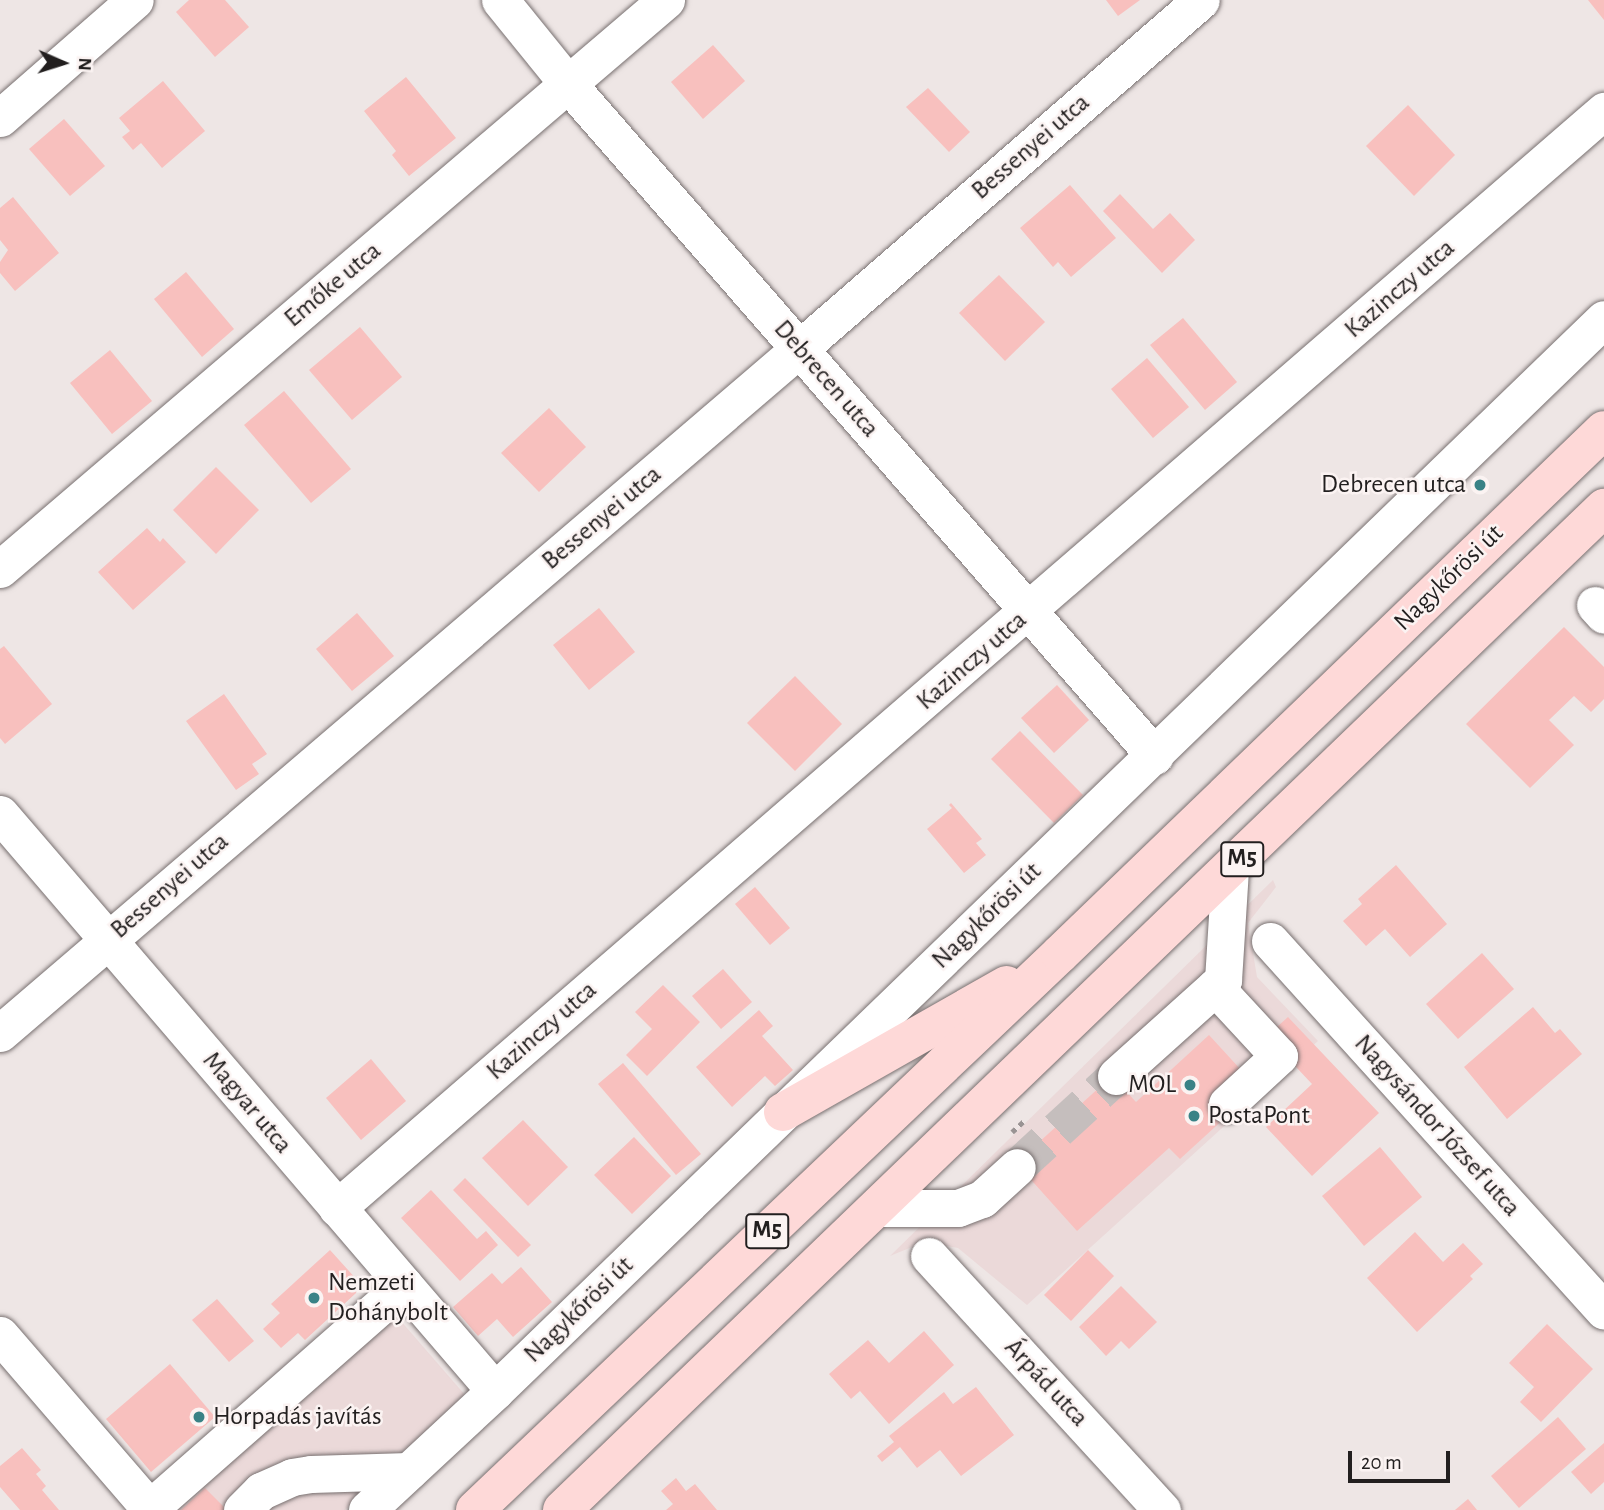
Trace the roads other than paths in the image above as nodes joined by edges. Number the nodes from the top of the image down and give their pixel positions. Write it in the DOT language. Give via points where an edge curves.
graph roads {
  1 [pos="135,0"];
  2 [pos="500,0"];
  3 [pos="666,0"];
  4 [pos="1201,0"];
  5 [pos="568,85"];
  6 [pos="1604,111"];
  7 [pos="0,118"];
  8 [pos="1604,319"];
  9 [pos="799,349"];
  10 [pos="1604,430"];
  11 [pos="1604,508"];
  12 [pos="0,569"];
  13 [pos="1029,611"];
  14 [pos="1155,756"];
  15 [pos="0,814"];
  16 [pos="1230,870"];
  17 [pos="108,939"];
  18 [pos="1270,941"];
  19 [pos="1060,954"];
  20 [pos="1215,988"];
  21 [pos="0,1033"];
  22 [pos="1116,1076"];
  23 [pos="1227,1104"];
  24 [pos="783,1112"];
  25 [pos="1017,1167"];
  26 [pos="337,1208"];
  27 [pos="878,1209"];
  28 [pos="929,1256"];
  29 [pos="404,1285"];
  30 [pos="1604,1311"];
  31 [pos="0,1335"];
  32 [pos="495,1391"];
  33 [pos="408,1471"];
  34 [pos="149,1509"];
  35 [pos="242,1510"];
  36 [pos="366,1510"];
  37 [pos="475,1510"];
  38 [pos="562,1510"];
  39 [pos="1162,1510"];
  1 -- 7 [label="street"];
  2 -- 5 [label="street, Debrecen utca"];
  3 -- 5 [label="street, Emőke utca"];
  4 -- 9 [label="street, Bessenyei utca"];
  5 -- 9 [label="street, Debrecen utca"];
  5 -- 12 [label="street, Emőke utca"];
  6 -- 13 [label="street, Kazinczy utca"];
  8 -- 14 [label="street, Nagykőrösi út"];
  9 -- 13 [label="street, Debrecen utca"];
  9 -- 17 [label="street, Bessenyei utca"];
  10 -- 19 [label="main road, Nagykőrösi út / M5"];
  11 -- 16 [label="main road, M5"];
  13 -- 14 [label="street, Debrecen utca"];
  13 -- 26 [label="street, Kazinczy utca"];
  14 -- 24 [label="street, Nagykőrösi út"];
  15 -- 17 [label="street, Magyar utca"];
  16 -- 20 [label="street" via="1223,980"];
  16 -- 27 [label="main road, M5"];
  17 -- 21 [label="street, Bessenyei utca"];
  17 -- 26 [label="street, Magyar utca"];
  18 -- 30 [label="street, Nagysándor József utca"];
  19 -- 24 [label="main road"];
  19 -- 37 [label="main road, Nagykőrösi út / M5"];
  20 -- 22 [label="street"];
  20 -- 23 [label="street" via="1279,1056"];
  24 -- 32 [label="street, Nagykőrösi út"];
  25 -- 27 [label="street" via="982,1199 958,1208"];
  26 -- 29 [label="street, Magyar utca"];
  27 -- 38 [label="main road, M5"];
  28 -- 39 [label="street, Árpád utca"];
  29 -- 32 [label="street, Magyar utca"];
  29 -- 34 [label="street"];
  31 -- 34 [label="street"];
  32 -- 33 [label="street, Nagykőrösi út"];
  33 -- 35 [label="street" via="292,1478 261,1491"];
  33 -- 36 [label="street, Nagykőrösi út"];
}
